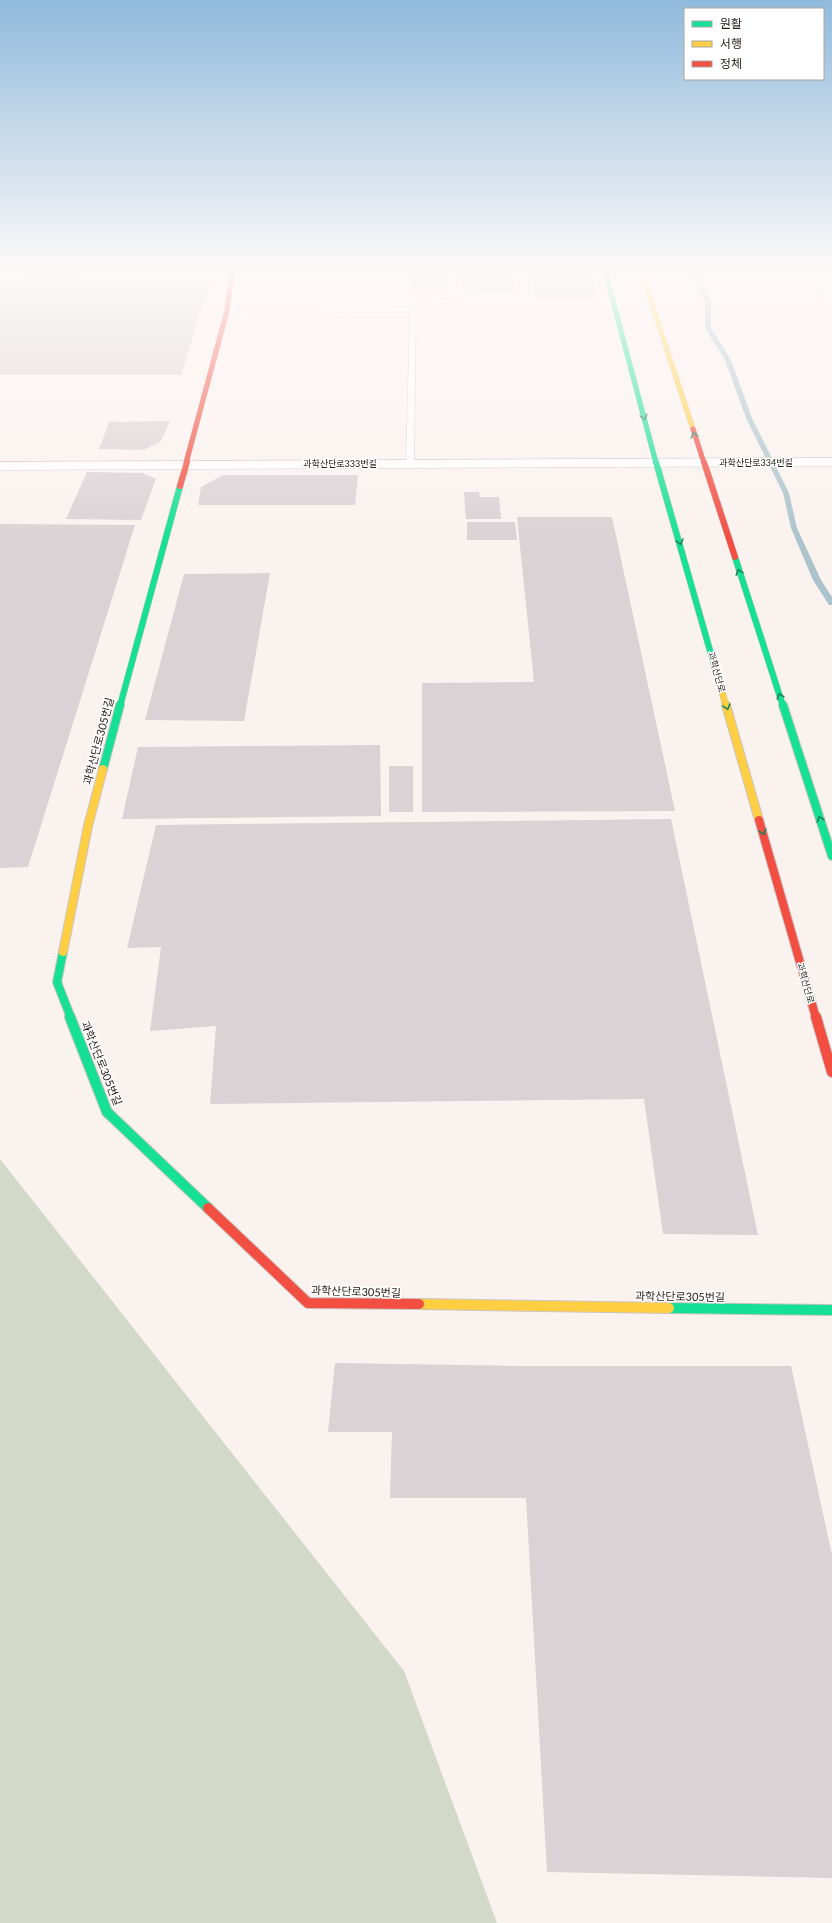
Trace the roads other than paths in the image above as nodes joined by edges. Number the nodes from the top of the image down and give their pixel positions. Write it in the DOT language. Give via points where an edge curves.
graph roads {
  1 [pos="213,361"];
  2 [pos="412,361"];
  3 [pos="629,361"];
  4 [pos="670,361"];
  5 [pos="656,462"];
  6 [pos="680,462"];
  7 [pos="703,462"];
  8 [pos="832,462"];
  9 [pos="410,463"];
  10 [pos="184,464"];
  11 [pos="0,466"];
  12 [pos="832,856"];
  13 [pos="832,1072"];
  14 [pos="832,1310"];
  1 -- 10 [label="main road, 과학산단로305번길"];
  2 -- 9 [label="lane"];
  3 -- 5 [label="main road, 과학산단로, one-way"];
  7 -- 4 [label="main road, one-way"];
  5 -- 6 [label="street, 과학산단로333번길"];
  5 -- 9 [label="street, 과학산단로333번길"];
  5 -- 13 [label="main road, 과학산단로, one-way"];
  6 -- 7 [label="street, 과학산단로334번길"];
  7 -- 8 [label="street, 과학산단로334번길"];
  12 -- 7 [label="main road, one-way"];
  9 -- 10 [label="street, 과학산단로333번길"];
  10 -- 11 [label="street, 과학산단로333번길"];
  10 -- 14 [label="main road, 과학산단로305번길" via="88,826 57,982 107,1112 308,1303"];
}
